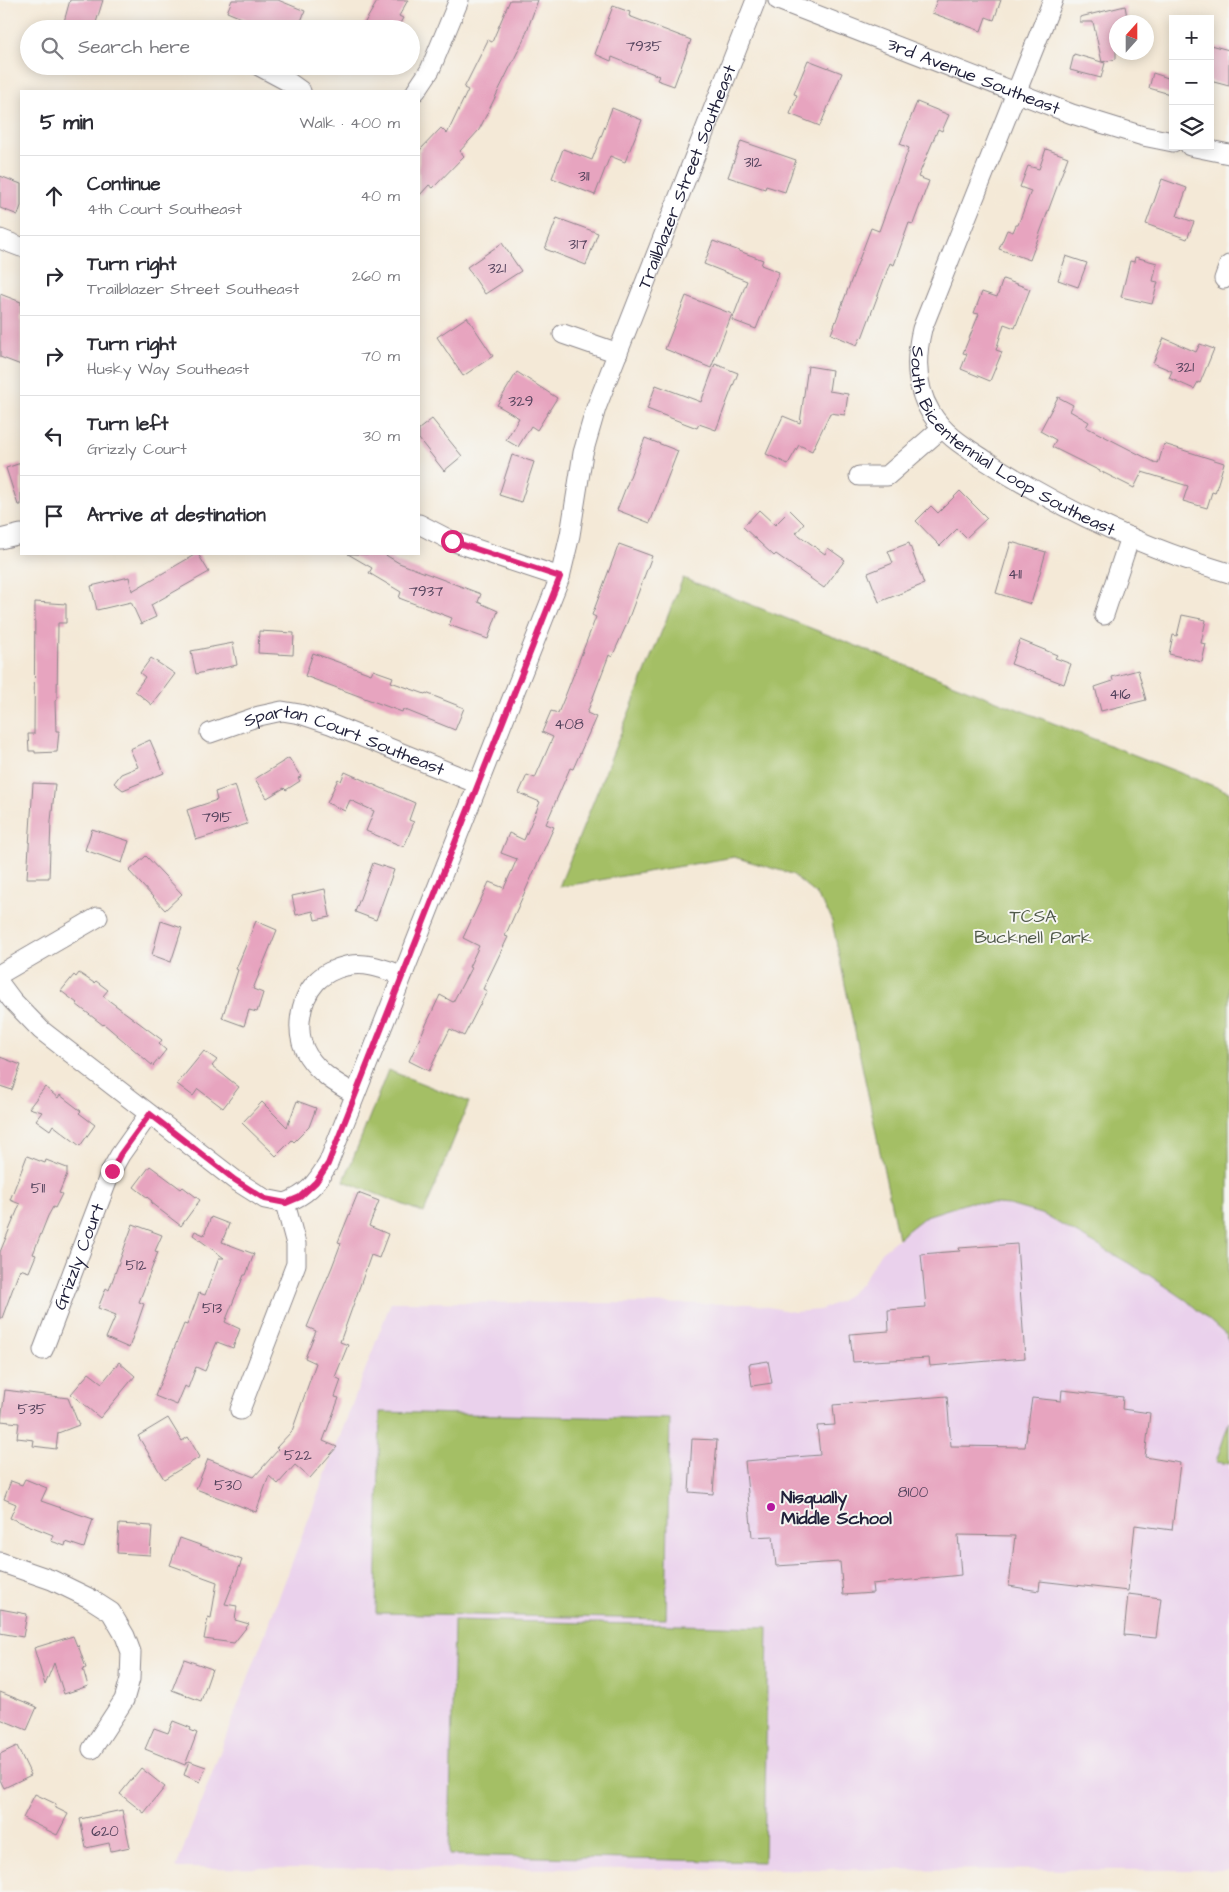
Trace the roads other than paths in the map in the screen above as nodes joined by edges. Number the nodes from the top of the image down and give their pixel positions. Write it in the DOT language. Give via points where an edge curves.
graph roads {
  1 [pos="459,0"];
  2 [pos="756,0"];
  3 [pos="778,0"];
  4 [pos="1053,0"];
  5 [pos="275,75"];
  6 [pos="300,90"];
  7 [pos="417,90"];
  8 [pos="1016,93"];
  9 [pos="1169,141"];
  10 [pos="1210,150"];
  11 [pos="1229,154"];
  12 [pos="0,239"];
  13 [pos="20,247"];
  14 [pos="563,334"];
  15 [pos="618,353"];
  16 [pos="942,428"];
  17 [pos="859,476"];
  18 [pos="420,525"];
  19 [pos="20,534"];
  20 [pos="1130,538"];
  21 [pos="0,539"];
  22 [pos="1229,573"];
  23 [pos="560,577"];
  24 [pos="1104,615"];
  25 [pos="210,733"];
  26 [pos="478,784"];
  27 [pos="98,917"];
  28 [pos="0,974"];
  29 [pos="401,975"];
  30 [pos="0,984"];
  31 [pos="355,1094"];
  32 [pos="150,1114"];
  33 [pos="286,1203"];
  34 [pos="43,1350"];
  35 [pos="240,1410"];
  36 [pos="0,1562"];
  37 [pos="92,1749"];
  1 -- 7 [label="street" via="430,70"];
  2 -- 15 [label="street, Trailblazer Street Southeast"];
  3 -- 8 [label="street, 3rd Avenue Southeast"];
  4 -- 8 [label="street, South Bicentennial Loop Southeast"];
  5 -- 6 [label="street"];
  8 -- 9 [label="street, 3rd Avenue Southeast" via="1081,117"];
  8 -- 16 [label="street, South Bicentennial Loop Southeast" via="918,346 916,364 919,381 931,414"];
  10 -- 11 [label="street"];
  12 -- 13 [label="street"];
  14 -- 15 [label="street"];
  15 -- 23 [label="street, Trailblazer Street Southeast" via="596,408 583,453"];
  16 -- 17 [label="street" via="887,476"];
  16 -- 20 [label="street, South Bicentennial Loop Southeast" via="954,440 1016,480"];
  18 -- 23 [label="street" via="452,541"];
  19 -- 21 [label="street"];
  20 -- 22 [label="street, South Bicentennial Loop Southeast"];
  20 -- 24 [label="street"];
  23 -- 26 [label="street, Trailblazer Street Southeast"];
  25 -- 26 [label="street, Spartan Court Southeast" via="282,711 300,714"];
  26 -- 29 [label="street, Trailblazer Street Southeast"];
  27 -- 28 [label="street"];
  29 -- 31 [label="street, Trailblazer Street Southeast"];
  29 -- 31 [label="street" via="372,965 348,965 329,972 316,982 302,1006 299,1018 301,1042 308,1056 323,1074"];
  30 -- 32 [label="street" via="41,1030"];
  31 -- 33 [label="street, Trailblazer Street Southeast" via="328,1164 300,1197"];
  32 -- 33 [label="street" via="235,1180 265,1199"];
  32 -- 34 [label="street, Grizzly Court" via="112,1171"];
  33 -- 35 [label="street" via="296,1244 296,1264"];
  36 -- 37 [label="street" via="52,1580 90,1598 111,1612 125,1636 132,1652 124,1700"];
}
